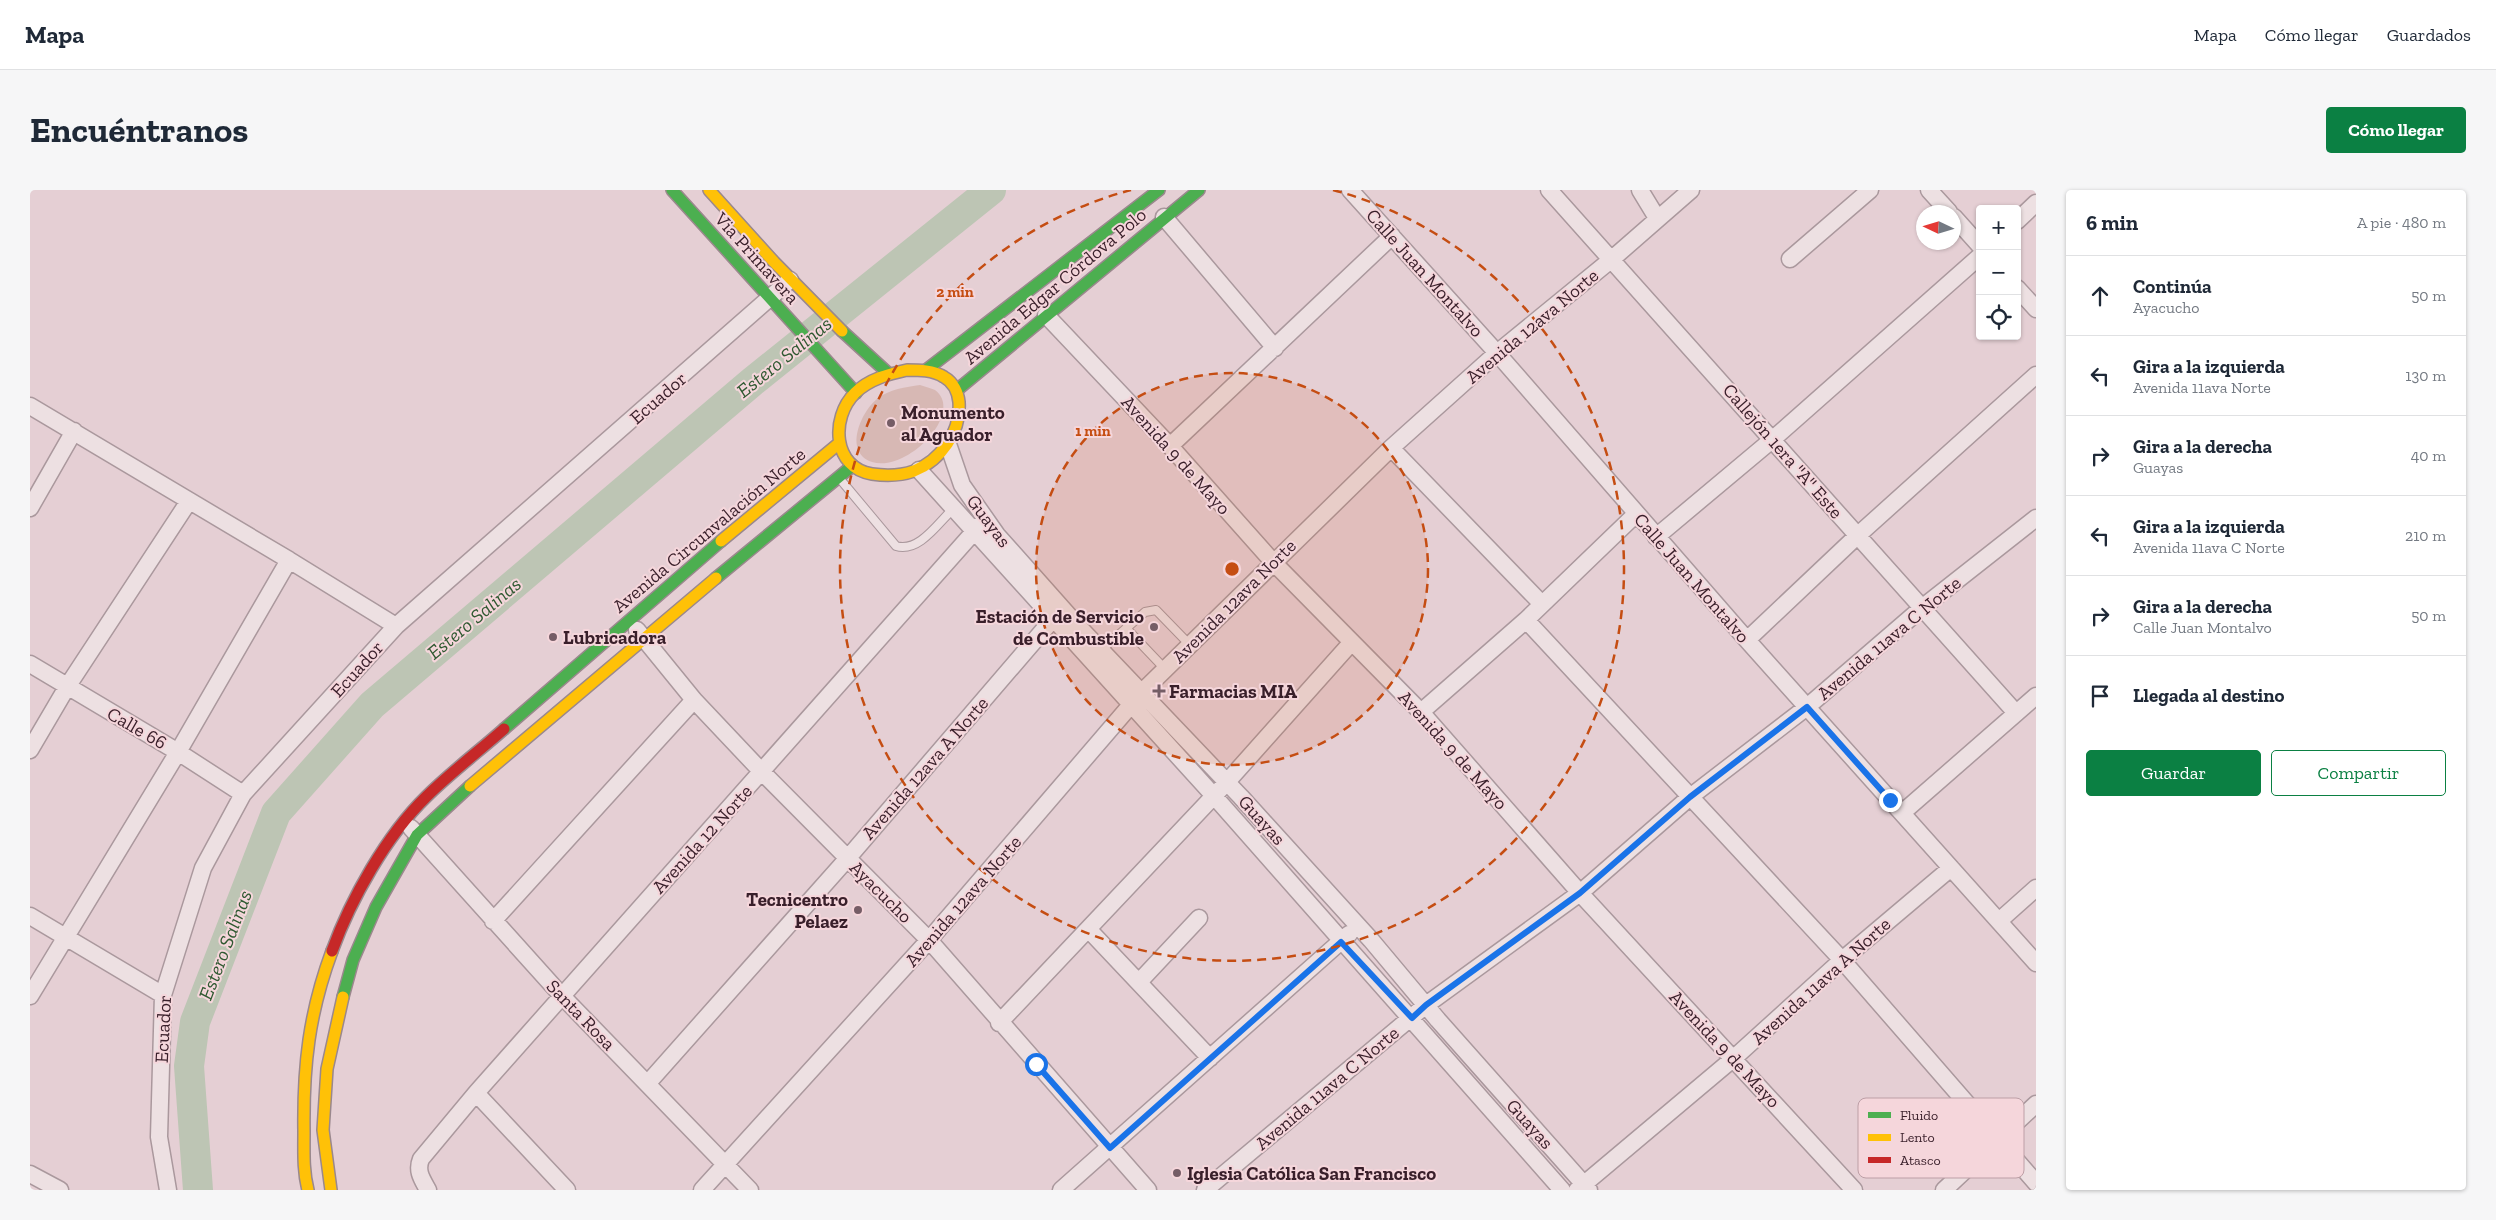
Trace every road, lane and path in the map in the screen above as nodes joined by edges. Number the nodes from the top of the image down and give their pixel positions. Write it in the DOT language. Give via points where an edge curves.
graph roads {
  1 [pos="672,190"];
  2 [pos="709,190"];
  3 [pos="1159,190"];
  4 [pos="1199,190"];
  5 [pos="1350,190"];
  6 [pos="1549,190"];
  7 [pos="1640,190"];
  8 [pos="1691,190"];
  9 [pos="1870,190"];
  10 [pos="1929,190"];
  11 [pos="2036,203"];
  12 [pos="1943,205"];
  13 [pos="1164,217"];
  14 [pos="2021,217"];
  15 [pos="1656,218"];
  16 [pos="1961,225"];
  17 [pos="1392,236"];
  18 [pos="1976,242"];
  19 [pos="1612,259"];
  20 [pos="1790,259"];
  21 [pos="1976,260"];
  22 [pos="790,280"];
  23 [pos="2021,292"];
  24 [pos="770,300"];
  25 [pos="2036,309"];
  26 [pos="1046,315"];
  27 [pos="1274,348"];
  28 [pos="1497,353"];
  29 [pos="926,370"];
  30 [pos="889,374"];
  31 [pos="2036,375"];
  32 [pos="957,390"];
  33 [pos="856,392"];
  34 [pos="30,406"];
  35 [pos="74,431"];
  36 [pos="1773,440"];
  37 [pos="948,444"];
  38 [pos="837,445"];
  39 [pos="1170,446"];
  40 [pos="1391,448"];
  41 [pos="851,467"];
  42 [pos="919,470"];
  43 [pos="838,477"];
  44 [pos="189,501"];
  45 [pos="30,508"];
  46 [pos="953,509"];
  47 [pos="1636,514"];
  48 [pos="2036,518"];
  49 [pos="979,526"];
  50 [pos="1857,536"];
  51 [pos="1656,537"];
  52 [pos="289,560"];
  53 [pos="1273,562"];
  54 [pos="1542,604"];
  55 [pos="1922,607"];
  56 [pos="1059,615"];
  57 [pos="630,620"];
  58 [pos="1526,620"];
  59 [pos="396,626"];
  60 [pos="1126,628"];
  61 [pos="642,638"];
  62 [pos="1747,640"];
  63 [pos="1351,643"];
  64 [pos="1190,645"];
  65 [pos="1101,650"];
  66 [pos="30,664"];
  67 [pos="1165,669"];
  68 [pos="67,687"];
  69 [pos="1142,692"];
  70 [pos="2036,696"];
  71 [pos="694,700"];
  72 [pos="1131,707"];
  73 [pos="1807,707"];
  74 [pos="1421,712"];
  75 [pos="2016,713"];
  76 [pos="30,750"];
  77 [pos="178,752"];
  78 [pos="762,772"];
  79 [pos="1226,782"];
  80 [pos="243,794"];
  81 [pos="1214,796"];
  82 [pos="1690,797"];
  83 [pos="1902,813"];
  84 [pos="405,820"];
  85 [pos="417,835"];
  86 [pos="847,858"];
  87 [pos="1951,868"];
  88 [pos="2036,888"];
  89 [pos="1580,893"];
  90 [pos="30,916"];
  91 [pos="1199,918"];
  92 [pos="493,921"];
  93 [pos="1999,921"];
  94 [pos="1358,925"];
  95 [pos="1089,930"];
  96 [pos="66,937"];
  97 [pos="929,940"];
  98 [pos="1341,942"];
  99 [pos="1842,960"];
  100 [pos="2036,963"];
  101 [pos="1139,982"];
  102 [pos="162,995"];
  103 [pos="30,996"];
  104 [pos="562,996"];
  105 [pos="1426,1005"];
  106 [pos="1412,1018"];
  107 [pos="1000,1023"];
  108 [pos="1210,1058"];
  109 [pos="1734,1058"];
  110 [pos="648,1083"];
  111 [pos="476,1093"];
  112 [pos="1962,1098"];
  113 [pos="2036,1104"];
  114 [pos="2024,1116"];
  115 [pos="1110,1148"];
  116 [pos="726,1164"];
  117 [pos="2024,1169"];
  118 [pos="30,1174"];
  119 [pos="1957,1178"];
  120 [pos="2036,1183"];
  121 [pos="54,1188"];
  122 [pos="1584,1188"];
  123 [pos="168,1190"];
  124 [pos="308,1190"];
  125 [pos="330,1190"];
  126 [pos="428,1190"];
  127 [pos="566,1190"];
  128 [pos="702,1190"];
  129 [pos="750,1190"];
  130 [pos="1061,1190"];
  131 [pos="1148,1190"];
  132 [pos="1204,1190"];
  133 [pos="1562,1190"];
  134 [pos="1854,1190"];
  135 [pos="1944,1190"];
  1 -- 24 [label="main road, Via Primavera"];
  2 -- 22 [label="main road, Via Primavera"];
  3 -- 29 [label="main road, Avenida Edgar Córdova Polo"];
  4 -- 13 [label="main road, Avenida Edgar Córdova Polo"];
  5 -- 17 [label="street, Calle Juan Montalvo"];
  6 -- 19 [label="street, Callejón 1era \"A\" Este"];
  7 -- 15 [label="street"];
  8 -- 15 [label="street, Avenida 12ava Norte"];
  9 -- 20 [label="street"];
  10 -- 12 [label="street"];
  11 -- 14 [label="street"];
  13 -- 26 [label="main road, Avenida Edgar Córdova Polo"];
  13 -- 27 [label="street"];
  15 -- 19 [label="street, Avenida 12ava Norte"];
  16 -- 18 [label="street"];
  17 -- 27 [label="street"];
  17 -- 28 [label="street, Calle Juan Montalvo"];
  19 -- 28 [label="street, Avenida 12ava Norte"];
  19 -- 36 [label="street, Callejón 1era \"A\" Este"];
  21 -- 36 [label="street"];
  22 -- 24 [label="street, Ecuador"];
  22 -- 30 [label="main road, Via Primavera"];
  23 -- 25 [label="street"];
  24 -- 33 [label="main road, Via Primavera"];
  24 -- 59 [label="street, Ecuador"];
  26 -- 32 [label="main road, Avenida Edgar Córdova Polo"];
  26 -- 39 [label="street, Avenida 9 de Mayo"];
  27 -- 39 [label="street"];
  28 -- 40 [label="street, Avenida 12ava Norte"];
  28 -- 47 [label="street, Calle Juan Montalvo"];
  29 -- 30 [label="main road"];
  29 -- 32 [label="main road" via="944,375"];
  30 -- 33 [label="main road" via="872,380"];
  31 -- 50 [label="street"];
  32 -- 37 [label="main road" via="958,422"];
  33 -- 38 [label="main road" via="846,406"];
  34 -- 35 [label="street"];
  35 -- 44 [label="street"];
  35 -- 45 [label="street"];
  36 -- 50 [label="street, Callejón 1era \"A\" Este"];
  36 -- 51 [label="street"];
  37 -- 42 [label="main road"];
  37 -- 49 [label="street, Guayas"];
  38 -- 41 [label="main road"];
  38 -- 57 [label="main road, Avenida Circunvalación Norte"];
  39 -- 53 [label="street, Avenida 9 de Mayo"];
  40 -- 53 [label="street, Avenida 12ava Norte"];
  40 -- 54 [label="street"];
  41 -- 42 [label="main road" via="866,474 890,476"];
  41 -- 43 [label="main road, Avenida Circunvalación Norte"];
  42 -- 46 [label="street, Guayas"];
  43 -- 46 [label="lane" via="896,546 906,549 916,545"];
  43 -- 61 [label="main road, Avenida Circunvalación Norte"];
  44 -- 52 [label="street"];
  44 -- 68 [label="street"];
  46 -- 49 [label="street, Guayas"];
  47 -- 51 [label="street, Calle Juan Montalvo"];
  47 -- 54 [label="street"];
  48 -- 55 [label="street, Avenida 11ava C Norte"];
  49 -- 56 [label="street, Guayas"];
  49 -- 78 [label="street, Avenida 12 Norte"];
  50 -- 55 [label="street, Callejón 1era \"A\" Este"];
  50 -- 62 [label="street"];
  51 -- 62 [label="street, Calle Juan Montalvo"];
  52 -- 59 [label="street"];
  52 -- 77 [label="street"];
  53 -- 63 [label="street, Avenida 9 de Mayo"];
  53 -- 64 [label="street, Avenida 12ava Norte"];
  54 -- 58 [label="street"];
  55 -- 73 [label="street, Avenida 11ava C Norte"];
  55 -- 75 [label="street, Callejón 1era \"A\" Este"];
  56 -- 65 [label="street, Guayas"];
  56 -- 72 [label="street, Guayas"];
  56 -- 86 [label="street, Avenida 12ava A Norte"];
  57 -- 61 [label="street, Ayacucho"];
  57 -- 84 [label="main road, Avenida Circunvalación Norte" via="425,798"];
  58 -- 74 [label="street"];
  58 -- 82 [label="street"];
  59 -- 80 [label="street, Ecuador"];
  60 -- 64 [label="lane" via="1145,612 1156,610"];
  60 -- 65 [label="lane"];
  60 -- 67 [label="lane"];
  61 -- 71 [label="street, Ayacucho"];
  61 -- 85 [label="main road, Avenida Circunvalación Norte"];
  62 -- 73 [label="street, Calle Juan Montalvo"];
  63 -- 74 [label="street, Avenida 9 de Mayo"];
  63 -- 79 [label="street"];
  64 -- 67 [label="street, Avenida 12ava Norte"];
  65 -- 69 [label="street, Guayas"];
  66 -- 68 [label="street, Calle 66"];
  67 -- 69 [label="street, Avenida 12ava Norte"];
  68 -- 76 [label="street"];
  68 -- 77 [label="street, Calle 66"];
  69 -- 72 [label="street, Avenida 12ava Norte"];
  69 -- 79 [label="street, Guayas"];
  70 -- 75 [label="street"];
  71 -- 78 [label="street, Ayacucho"];
  71 -- 92 [label="street"];
  72 -- 81 [label="street, Guayas"];
  72 -- 97 [label="street, Avenida 12ava Norte"];
  73 -- 82 [label="street, Avenida 11ava C Norte"];
  73 -- 83 [label="street, Calle Juan Montalvo"];
  74 -- 89 [label="street, Avenida 9 de Mayo"];
  75 -- 83 [label="street"];
  77 -- 80 [label="street, Calle 66"];
  77 -- 96 [label="street"];
  78 -- 86 [label="street, Ayacucho"];
  78 -- 104 [label="street, Avenida 12 Norte"];
  79 -- 81 [label="street"];
  79 -- 94 [label="street, Guayas"];
  80 -- 102 [label="street, Ecuador" via="204,868"];
  81 -- 95 [label="street"];
  81 -- 98 [label="street, Guayas"];
  82 -- 89 [label="street, Avenida 11ava C Norte"];
  82 -- 99 [label="street"];
  83 -- 87 [label="street, Calle Juan Montalvo"];
  84 -- 85 [label="street, Santa Rosa"];
  84 -- 124 [label="main road, Avenida Circunvalación Norte" via="376,862 356,901 315,1000 303,1116"];
  85 -- 92 [label="street, Santa Rosa"];
  85 -- 125 [label="main road, Avenida Circunvalación Norte" via="376,907 353,960 338,1013 327,1069 323,1130"];
  86 -- 97 [label="street, Ayacucho"];
  86 -- 110 [label="street, Avenida 12ava A Norte"];
  87 -- 93 [label="street, Calle Juan Montalvo"];
  87 -- 99 [label="street, Avenida 11ava A Norte"];
  88 -- 93 [label="street"];
  89 -- 105 [label="street, Avenida 11ava C Norte"];
  89 -- 109 [label="street, Avenida 9 de Mayo"];
  90 -- 96 [label="street"];
  91 -- 101 [label="street"];
  92 -- 104 [label="street, Santa Rosa"];
  93 -- 100 [label="street, Calle Juan Montalvo"];
  94 -- 98 [label="street"];
  94 -- 105 [label="street, Guayas"];
  95 -- 101 [label="street"];
  95 -- 107 [label="street"];
  96 -- 102 [label="street"];
  96 -- 103 [label="street"];
  97 -- 107 [label="street, Ayacucho"];
  97 -- 116 [label="street, Avenida 12ava Norte"];
  98 -- 106 [label="street, Guayas"];
  98 -- 108 [label="street"];
  99 -- 109 [label="street, Avenida 11ava A Norte"];
  99 -- 112 [label="street"];
  101 -- 108 [label="street"];
  102 -- 123 [label="street, Ecuador" via="159,1137"];
  104 -- 110 [label="street, Santa Rosa"];
  104 -- 111 [label="street, Avenida 12 Norte"];
  105 -- 106 [label="street, Avenida 11ava C Norte"];
  105 -- 122 [label="street, Guayas"];
  106 -- 132 [label="street, Avenida 11ava C Norte"];
  106 -- 133 [label="street, Guayas"];
  107 -- 115 [label="street, Ayacucho"];
  108 -- 115 [label="street"];
  109 -- 122 [label="street, Avenida 11ava A Norte"];
  109 -- 134 [label="street, Avenida 9 de Mayo"];
  110 -- 116 [label="street, Santa Rosa"];
  111 -- 126 [label="street, Avenida 12 Norte" via="421,1159 418,1166"];
  111 -- 127 [label="street"];
  113 -- 114 [label="street"];
  115 -- 130 [label="street"];
  115 -- 131 [label="street, Ayacucho"];
  116 -- 128 [label="street, Avenida 12ava Norte"];
  116 -- 129 [label="street, Santa Rosa"];
  117 -- 120 [label="street"];
  118 -- 121 [label="street"];
  119 -- 135 [label="street"];
}
